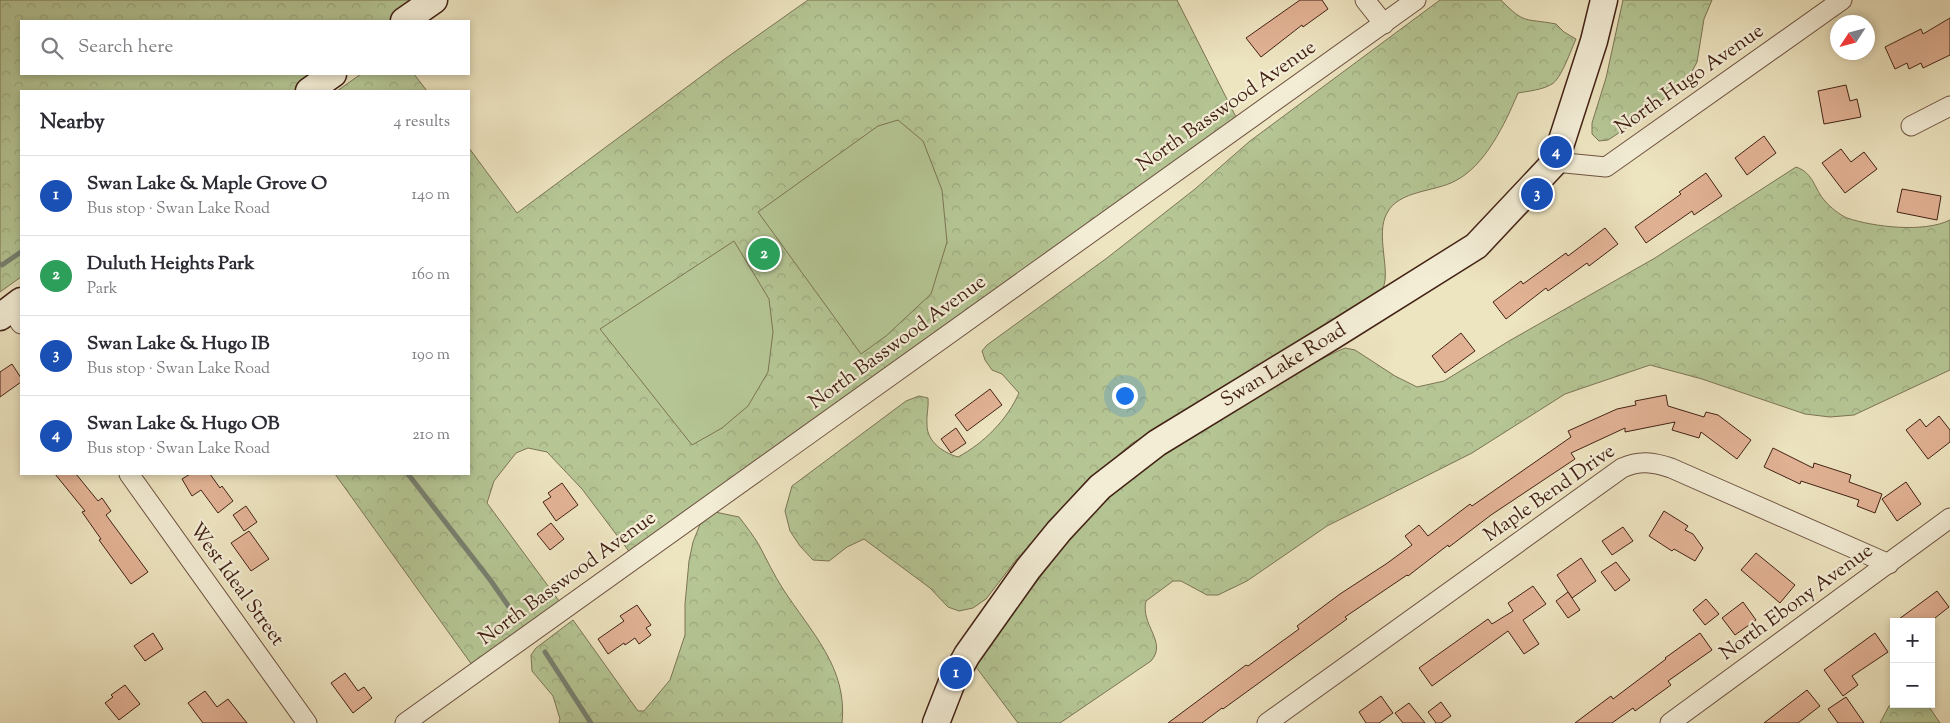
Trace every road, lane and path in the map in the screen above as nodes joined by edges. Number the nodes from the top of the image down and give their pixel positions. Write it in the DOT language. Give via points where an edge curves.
graph roads {
  1 [pos="434,0"];
  2 [pos="1365,0"];
  3 [pos="1416,0"];
  4 [pos="1604,0"];
  5 [pos="1842,0"];
  6 [pos="405,20"];
  7 [pos="1384,24"];
  8 [pos="332,75"];
  9 [pos="310,90"];
  10 [pos="1950,106"];
  11 [pos="1911,126"];
  12 [pos="1554,162"];
  13 [pos="129,475"];
  14 [pos="1950,518"];
  15 [pos="1889,564"];
  16 [pos="307,723"];
  17 [pos="405,723"];
  18 [pos="936,723"];
  19 [pos="1266,723"];
  20 [pos="1670,723"];
  1 -- 6 [label="street"];
  2 -- 7 [label="street"];
  3 -- 7 [label="street, North Basswood Avenue"];
  4 -- 12 [label="street, Swan Lake Road" via="1594,41"];
  5 -- 12 [label="street, North Hugo Avenue" via="1606,167"];
  7 -- 17 [label="street, North Basswood Avenue"];
  8 -- 9 [label="street"];
  10 -- 11 [label="street"];
  12 -- 18 [label="street, Swan Lake Road" via="1476,246 1157,443 1100,487 1028,569 967,655"];
  13 -- 16 [label="street, West Ideal Street"];
  14 -- 15 [label="street, North Ebony Avenue"];
  15 -- 19 [label="street, Maple Bend Drive" via="1671,468 1645,462 1633,463"];
  15 -- 20 [label="street, North Ebony Avenue"];
}
